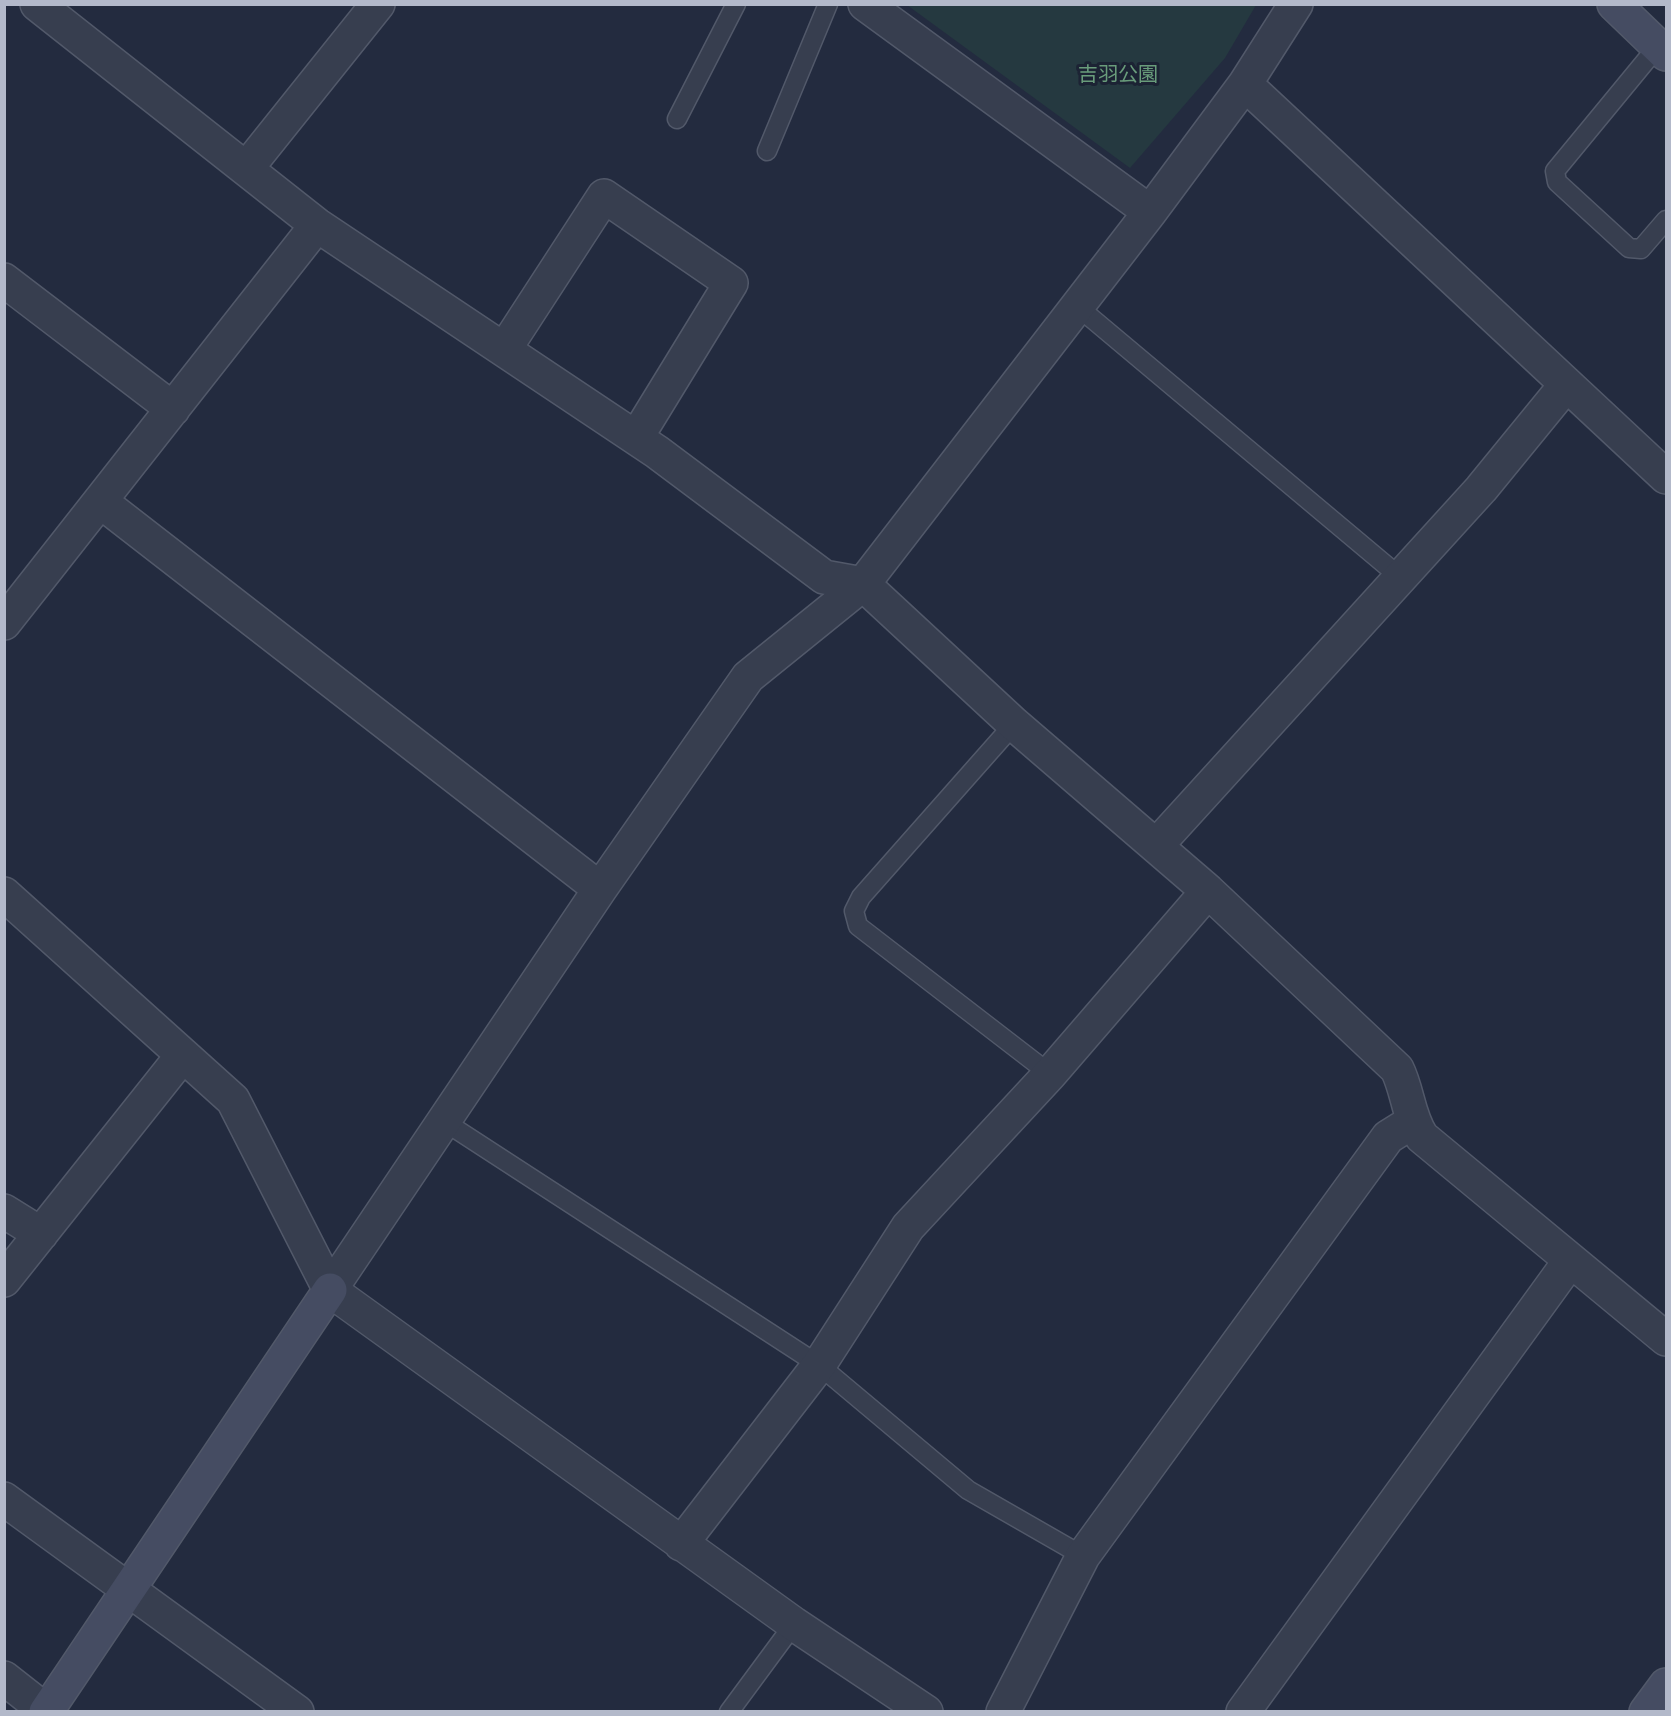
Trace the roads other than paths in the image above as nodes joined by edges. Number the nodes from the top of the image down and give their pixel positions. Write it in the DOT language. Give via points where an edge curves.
graph roads {
  1 [pos="37,4"];
  2 [pos="378,4"];
  3 [pos="736,4"];
  4 [pos="828,4"];
  5 [pos="865,4"];
  6 [pos="1296,4"];
  7 [pos="1614,4"];
  8 [pos="1662,50"];
  9 [pos="1245,84"];
  10 [pos="677,119"];
  11 [pos="767,152"];
  12 [pos="246,169"];
  13 [pos="1150,212"];
  14 [pos="1666,220"];
  15 [pos="317,225"];
  16 [pos="4,280"];
  17 [pos="1077,306"];
  18 [pos="504,350"];
  19 [pos="1566,386"];
  20 [pos="173,409"];
  21 [pos="636,438"];
  22 [pos="1666,477"];
  23 [pos="100,501"];
  24 [pos="1400,577"];
  25 [pos="863,584"];
  26 [pos="4,623"];
  27 [pos="1014,724"];
  28 [pos="1156,846"];
  29 [pos="600,889"];
  30 [pos="1208,891"];
  31 [pos="4,894"];
  32 [pos="183,1055"];
  33 [pos="1050,1074"];
  34 [pos="445,1122"];
  35 [pos="1412,1122"];
  36 [pos="4,1211"];
  37 [pos="42,1234"];
  38 [pos="1570,1261"];
  39 [pos="4,1280"];
  40 [pos="330,1290"];
  41 [pos="1666,1339"];
  42 [pos="819,1365"];
  43 [pos="4,1499"];
  44 [pos="681,1544"];
  45 [pos="1083,1556"];
  46 [pos="130,1589"];
  47 [pos="794,1624"];
  48 [pos="4,1678"];
  49 [pos="1666,1685"];
  50 [pos="46,1711"];
  51 [pos="297,1712"];
  52 [pos="729,1712"];
  53 [pos="926,1712"];
  54 [pos="1003,1712"];
  55 [pos="1243,1712"];
  56 [pos="1646,1712"];
  1 -- 12 [label="street"];
  2 -- 12 [label="street"];
  3 -- 10 [label="lane"];
  4 -- 11 [label="lane"];
  5 -- 13 [label="street"];
  6 -- 9 [label="street"];
  7 -- 8 [label="street"];
  8 -- 14 [label="lane" via="1555,171 1557,182 1629,248 1641,249"];
  9 -- 13 [label="street"];
  9 -- 19 [label="street"];
  12 -- 15 [label="street"];
  13 -- 17 [label="street"];
  15 -- 18 [label="street"];
  15 -- 20 [label="street"];
  16 -- 20 [label="street"];
  17 -- 24 [label="lane"];
  17 -- 25 [label="street"];
  18 -- 21 [label="street"];
  18 -- 21 [label="street" via="604,196 731,283"];
  19 -- 22 [label="street"];
  19 -- 24 [label="street" via="1481,489"];
  20 -- 23 [label="street"];
  21 -- 25 [label="street" via="824,577"];
  23 -- 26 [label="street"];
  23 -- 29 [label="street"];
  24 -- 28 [label="street"];
  25 -- 27 [label="street"];
  25 -- 29 [label="street" via="748,677"];
  27 -- 28 [label="street"];
  27 -- 33 [label="lane" via="861,897 854,910 858,926"];
  28 -- 30 [label="street"];
  29 -- 34 [label="street"];
  30 -- 33 [label="street"];
  30 -- 35 [label="street" via="1396,1069 1404,1083"];
  31 -- 32 [label="street"];
  32 -- 37 [label="street"];
  32 -- 40 [label="street" via="233,1100"];
  33 -- 42 [label="street" via="908,1227"];
  34 -- 40 [label="street"];
  34 -- 42 [label="lane"];
  35 -- 38 [label="street" via="1422,1137"];
  35 -- 45 [label="street" via="1388,1137"];
  36 -- 37 [label="street"];
  37 -- 39 [label="street"];
  38 -- 41 [label="street"];
  38 -- 55 [label="street"];
  40 -- 44 [label="street"];
  40 -- 46 [label="street"];
  42 -- 44 [label="street"];
  42 -- 45 [label="lane" via="968,1490"];
  43 -- 46 [label="street"];
  44 -- 47 [label="street"];
  45 -- 54 [label="street"];
  46 -- 50 [label="street"];
  46 -- 51 [label="street"];
  47 -- 52 [label="lane"];
  47 -- 53 [label="street"];
  48 -- 50 [label="street"];
  49 -- 56 [label="street"];
}
